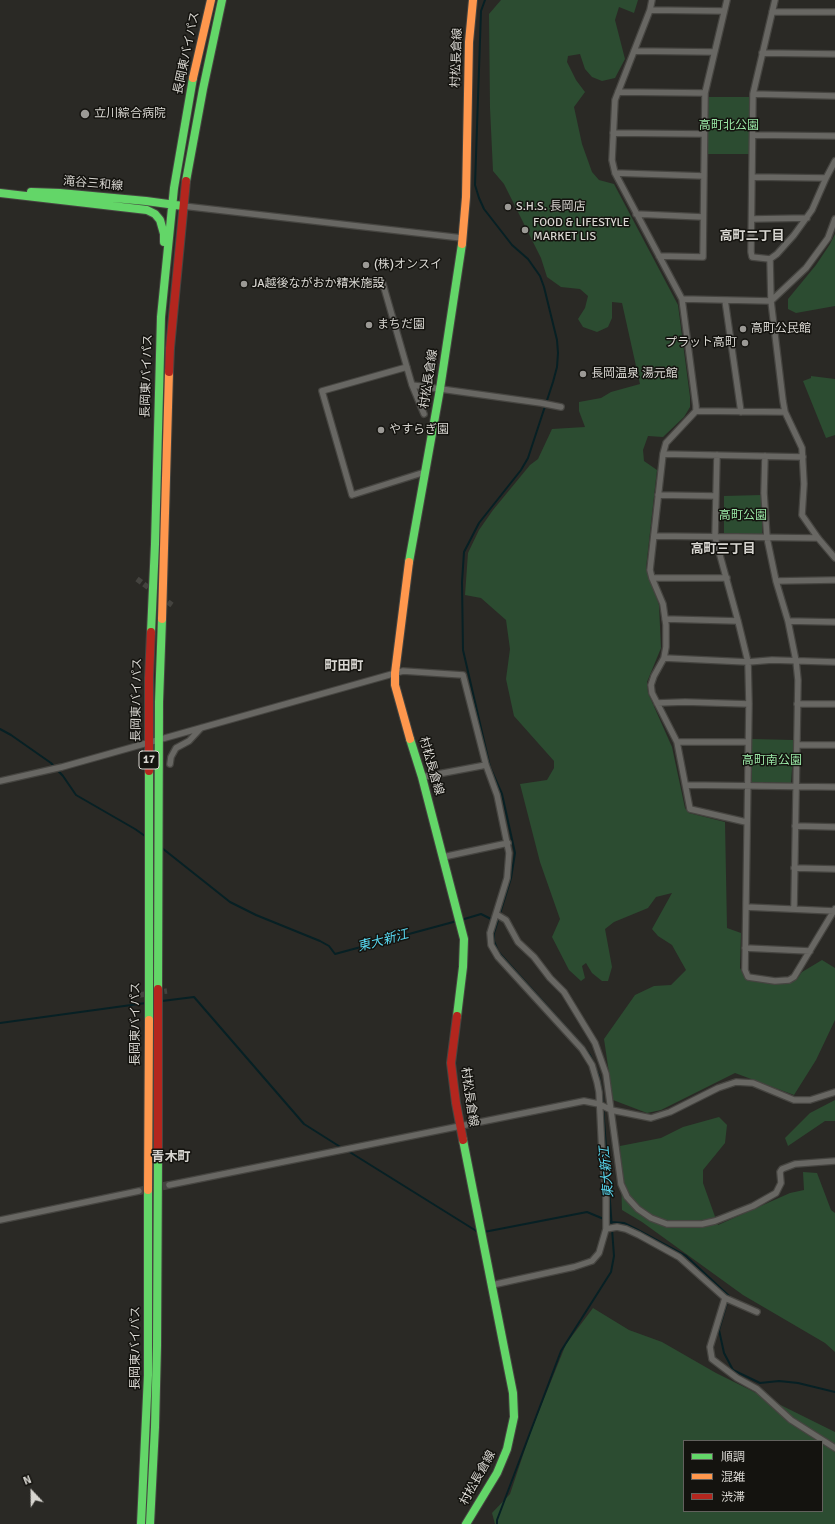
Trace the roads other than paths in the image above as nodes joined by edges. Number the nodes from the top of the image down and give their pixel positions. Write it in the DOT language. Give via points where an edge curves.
graph roads {
  1 [pos="211,0"];
  2 [pos="222,0"];
  3 [pos="473,0"];
  4 [pos="652,0"];
  5 [pos="726,0"];
  6 [pos="775,0"];
  7 [pos="650,10"];
  8 [pos="724,11"];
  9 [pos="772,12"];
  10 [pos="835,12"];
  11 [pos="634,51"];
  12 [pos="714,52"];
  13 [pos="762,53"];
  14 [pos="835,54"];
  15 [pos="618,92"];
  16 [pos="705,93"];
  17 [pos="753,94"];
  18 [pos="835,96"];
  19 [pos="613,133"];
  20 [pos="704,134"];
  21 [pos="753,135"];
  22 [pos="835,136"];
  23 [pos="835,161"];
  24 [pos="615,173"];
  25 [pos="704,176"];
  26 [pos="752,177"];
  27 [pos="826,178"];
  28 [pos="0,192"];
  29 [pos="173,204"];
  30 [pos="183,206"];
  31 [pos="636,214"];
  32 [pos="703,217"];
  33 [pos="807,218"];
  34 [pos="752,219"];
  35 [pos="835,219"];
  36 [pos="462,238"];
  37 [pos="659,256"];
  38 [pos="770,259"];
  39 [pos="383,284"];
  40 [pos="682,299"];
  41 [pos="725,300"];
  42 [pos="772,301"];
  43 [pos="160,318"];
  44 [pos="407,367"];
  45 [pos="412,385"];
  46 [pos="440,390"];
  47 [pos="561,407"];
  48 [pos="696,411"];
  49 [pos="741,412"];
  50 [pos="785,412"];
  51 [pos="424,414"];
  52 [pos="663,454"];
  53 [pos="717,456"];
  54 [pos="765,456"];
  55 [pos="803,457"];
  56 [pos="426,472"];
  57 [pos="658,495"];
  58 [pos="716,496"];
  59 [pos="654,536"];
  60 [pos="715,537"];
  61 [pos="767,538"];
  62 [pos="818,538"];
  63 [pos="828,548"];
  64 [pos="835,549"];
  65 [pos="835,558"];
  66 [pos="652,578"];
  67 [pos="727,578"];
  68 [pos="835,580"];
  69 [pos="776,581"];
  70 [pos="665,619"];
  71 [pos="738,621"];
  72 [pos="788,621"];
  73 [pos="835,622"];
  74 [pos="664,658"];
  75 [pos="796,661"];
  76 [pos="748,662"];
  77 [pos="835,662"];
  78 [pos="395,673"];
  79 [pos="657,703"];
  80 [pos="749,704"];
  81 [pos="797,704"];
  82 [pos="835,704"];
  83 [pos="201,728"];
  84 [pos="159,740"];
  85 [pos="677,742"];
  86 [pos="748,742"];
  87 [pos="148,743"];
  88 [pos="797,746"];
  89 [pos="835,746"];
  90 [pos="170,764"];
  91 [pos="486,765"];
  92 [pos="422,777"];
  93 [pos="0,781"];
  94 [pos="686,785"];
  95 [pos="747,785"];
  96 [pos="796,786"];
  97 [pos="835,787"];
  98 [pos="746,822"];
  99 [pos="795,826"];
  100 [pos="835,827"];
  101 [pos="508,843"];
  102 [pos="443,857"];
  103 [pos="794,868"];
  104 [pos="835,869"];
  105 [pos="746,907"];
  106 [pos="794,909"];
  107 [pos="834,910"];
  108 [pos="496,914"];
  109 [pos="745,948"];
  110 [pos="810,951"];
  111 [pos="835,1092"];
  112 [pos="599,1104"];
  113 [pos="611,1110"];
  114 [pos="460,1126"];
  115 [pos="835,1161"];
  116 [pos="169,1185"];
  117 [pos="138,1191"];
  118 [pos="0,1220"];
  119 [pos="606,1229"];
  120 [pos="492,1285"];
  121 [pos="725,1298"];
  122 [pos="757,1312"];
  123 [pos="822,1440"];
  124 [pos="823,1440"];
  125 [pos="835,1448"];
  126 [pos="141,1524"];
  127 [pos="150,1524"];
  128 [pos="466,1524"];
  1 -- 29 [label="main road, 長岡東バイパス / 17" via="186,114"];
  2 -- 30 [label="main road, 長岡東バイパス / 17" via="199,107"];
  3 -- 36 [label="main road, 村松長倉線" via="469,42 466,197"];
  4 -- 7 [label="street"];
  5 -- 8 [label="street"];
  6 -- 9 [label="street"];
  7 -- 8 [label="street"];
  7 -- 11 [label="street"];
  8 -- 12 [label="street"];
  9 -- 10 [label="street"];
  9 -- 13 [label="street"];
  11 -- 12 [label="street"];
  11 -- 15 [label="street"];
  12 -- 16 [label="street"];
  13 -- 14 [label="street"];
  13 -- 17 [label="street"];
  15 -- 16 [label="street"];
  15 -- 19 [label="street" via="615,100"];
  16 -- 20 [label="street"];
  17 -- 18 [label="street"];
  17 -- 21 [label="street"];
  19 -- 20 [label="street"];
  19 -- 24 [label="street" via="612,160"];
  20 -- 25 [label="street"];
  21 -- 22 [label="street"];
  21 -- 26 [label="street"];
  23 -- 27 [label="street"];
  24 -- 25 [label="street"];
  24 -- 31 [label="street"];
  25 -- 32 [label="street"];
  26 -- 27 [label="street"];
  26 -- 34 [label="street"];
  27 -- 33 [label="street"];
  28 -- 29 [label="main road, 滝谷三和線" via="60,193"];
  28 -- 43 [label="main road" via="140,209 155,214 160,220 164,234 160,268"];
  29 -- 30 [label="main road, 滝谷三和線"];
  29 -- 43 [label="main road, 長岡東バイパス / 17"];
  30 -- 36 [label="street"];
  30 -- 84 [label="main road, 長岡東バイパス / 17" via="170,348"];
  31 -- 32 [label="street"];
  31 -- 37 [label="street"];
  32 -- 37 [label="street" via="703,257"];
  33 -- 34 [label="street"];
  33 -- 38 [label="street"];
  34 -- 38 [label="street" via="752,256"];
  35 -- 42 [label="street" via="826,242 806,268"];
  36 -- 46 [label="main road, 村松長倉線"];
  37 -- 40 [label="street"];
  38 -- 42 [label="street"];
  39 -- 44 [label="street"];
  40 -- 41 [label="street"];
  40 -- 48 [label="street"];
  41 -- 42 [label="street"];
  41 -- 49 [label="street"];
  42 -- 50 [label="street"];
  43 -- 87 [label="main road, 長岡東バイパス / 17"];
  44 -- 45 [label="street"];
  44 -- 56 [label="street" via="322,391 352,495"];
  45 -- 46 [label="street"];
  45 -- 51 [label="street"];
  46 -- 47 [label="street"];
  46 -- 56 [label="main road, 村松長倉線"];
  48 -- 49 [label="street"];
  48 -- 52 [label="street" via="666,443"];
  49 -- 50 [label="street"];
  50 -- 55 [label="street" via="802,448"];
  52 -- 53 [label="street"];
  52 -- 57 [label="street"];
  53 -- 54 [label="street"];
  53 -- 58 [label="street"];
  54 -- 55 [label="street"];
  54 -- 61 [label="street"];
  55 -- 62 [label="street" via="802,514"];
  56 -- 78 [label="main road, 村松長倉線" via="407,573"];
  57 -- 58 [label="street"];
  57 -- 59 [label="street"];
  58 -- 60 [label="street"];
  59 -- 60 [label="street"];
  59 -- 66 [label="street" via="650,570"];
  60 -- 61 [label="street"];
  60 -- 67 [label="street"];
  61 -- 62 [label="street"];
  61 -- 69 [label="street"];
  62 -- 63 [label="street"];
  63 -- 64 [label="street"];
  63 -- 65 [label="street"];
  66 -- 67 [label="street"];
  66 -- 70 [label="street" via="663,604"];
  67 -- 71 [label="street"];
  68 -- 69 [label="street"];
  69 -- 72 [label="street"];
  70 -- 71 [label="street"];
  70 -- 74 [label="street"];
  71 -- 76 [label="street"];
  72 -- 73 [label="street"];
  72 -- 75 [label="street"];
  74 -- 76 [label="street"];
  74 -- 79 [label="street" via="652,685 652,693"];
  75 -- 76 [label="street"];
  75 -- 77 [label="street"];
  75 -- 81 [label="street"];
  76 -- 80 [label="street"];
  78 -- 83 [label="street"];
  78 -- 91 [label="street" via="413,671 463,675"];
  78 -- 92 [label="main road, 村松長倉線" via="395,685 402,714"];
  79 -- 80 [label="street"];
  79 -- 85 [label="street"];
  80 -- 86 [label="street"];
  81 -- 82 [label="street"];
  81 -- 88 [label="street"];
  83 -- 84 [label="street"];
  83 -- 90 [label="street" via="189,741 173,752"];
  84 -- 87 [label="street"];
  84 -- 127 [label="main road, 長岡東バイパス / 17" via="157,1338"];
  85 -- 86 [label="street"];
  85 -- 94 [label="street"];
  86 -- 95 [label="street"];
  87 -- 93 [label="street"];
  87 -- 126 [label="main road, 長岡東バイパス / 17" via="148,1375"];
  88 -- 89 [label="street"];
  88 -- 96 [label="street"];
  91 -- 92 [label="street"];
  91 -- 101 [label="street" via="497,795"];
  92 -- 102 [label="main road, 村松長倉線"];
  94 -- 95 [label="street"];
  94 -- 98 [label="street" via="690,809"];
  95 -- 96 [label="street"];
  95 -- 98 [label="street"];
  96 -- 97 [label="street"];
  96 -- 99 [label="street"];
  98 -- 105 [label="street"];
  99 -- 100 [label="street"];
  99 -- 103 [label="street"];
  101 -- 102 [label="street"];
  101 -- 108 [label="street" via="507,878"];
  102 -- 114 [label="main road, 村松長倉線" via="464,939 452,1063"];
  103 -- 104 [label="street"];
  103 -- 106 [label="street"];
  105 -- 106 [label="street"];
  105 -- 109 [label="street"];
  106 -- 107 [label="street"];
  107 -- 110 [label="street"];
  108 -- 112 [label="street" via="490,933 493,950 587,1057 597,1082"];
  108 -- 113 [label="street" via="506,920 518,942 564,992 595,1043 606,1074"];
  109 -- 110 [label="street"];
  109 -- 110 [label="street" via="745,970 748,977 775,981 790,980 794,977"];
  111 -- 113 [label="street" via="810,1100 794,1100 753,1083 736,1082 651,1118"];
  112 -- 113 [label="street"];
  112 -- 114 [label="street" via="584,1101"];
  112 -- 119 [label="street" via="606,1192"];
  113 -- 115 [label="street" via="623,1191 638,1209 651,1218 667,1224 702,1224 715,1221 754,1206 776,1193 781,1183 782,1169 795,1164"];
  114 -- 116 [label="street"];
  114 -- 120 [label="main road, 村松長倉線"];
  117 -- 118 [label="street"];
  119 -- 120 [label="street" via="599,1253 592,1261"];
  119 -- 121 [label="street" via="626,1228 679,1257"];
  120 -- 128 [label="main road, 村松長倉線" via="513,1393 513,1428 508,1449 499,1468"];
  121 -- 122 [label="street"];
  121 -- 123 [label="street" via="710,1347 712,1358 737,1378 757,1389 791,1420"];
  124 -- 125 [label="street"];
}
